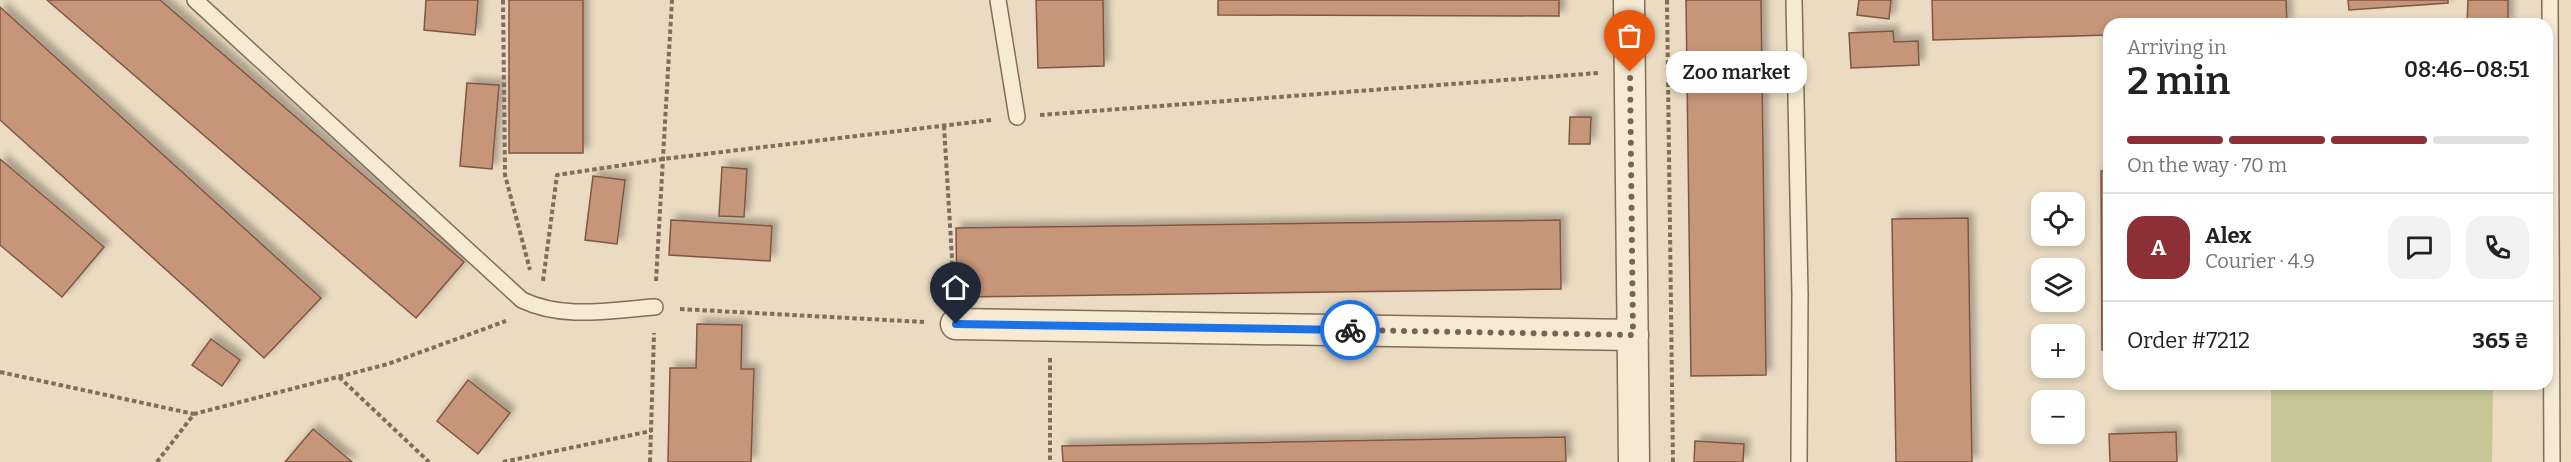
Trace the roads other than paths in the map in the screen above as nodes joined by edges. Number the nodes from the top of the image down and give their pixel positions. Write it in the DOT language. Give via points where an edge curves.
graph roads {
  1 [pos="195,0"];
  2 [pos="998,0"];
  3 [pos="1629,0"];
  4 [pos="1794,0"];
  5 [pos="2550,0"];
  6 [pos="2550,18"];
  7 [pos="1017,117"];
  8 [pos="655,307"];
  9 [pos="956,324"];
  10 [pos="1633,335"];
  11 [pos="2552,390"];
  12 [pos="1635,462"];
  13 [pos="1799,462"];
  14 [pos="2552,462"];
  1 -- 8 [label="lane" via="522,300 540,309 566,313"];
  2 -- 7 [label="lane"];
  3 -- 10 [label="street"];
  4 -- 13 [label="lane"];
  5 -- 6 [label="lane"];
  9 -- 10 [label="street"];
  10 -- 12 [label="street"];
  11 -- 14 [label="lane"];
}
